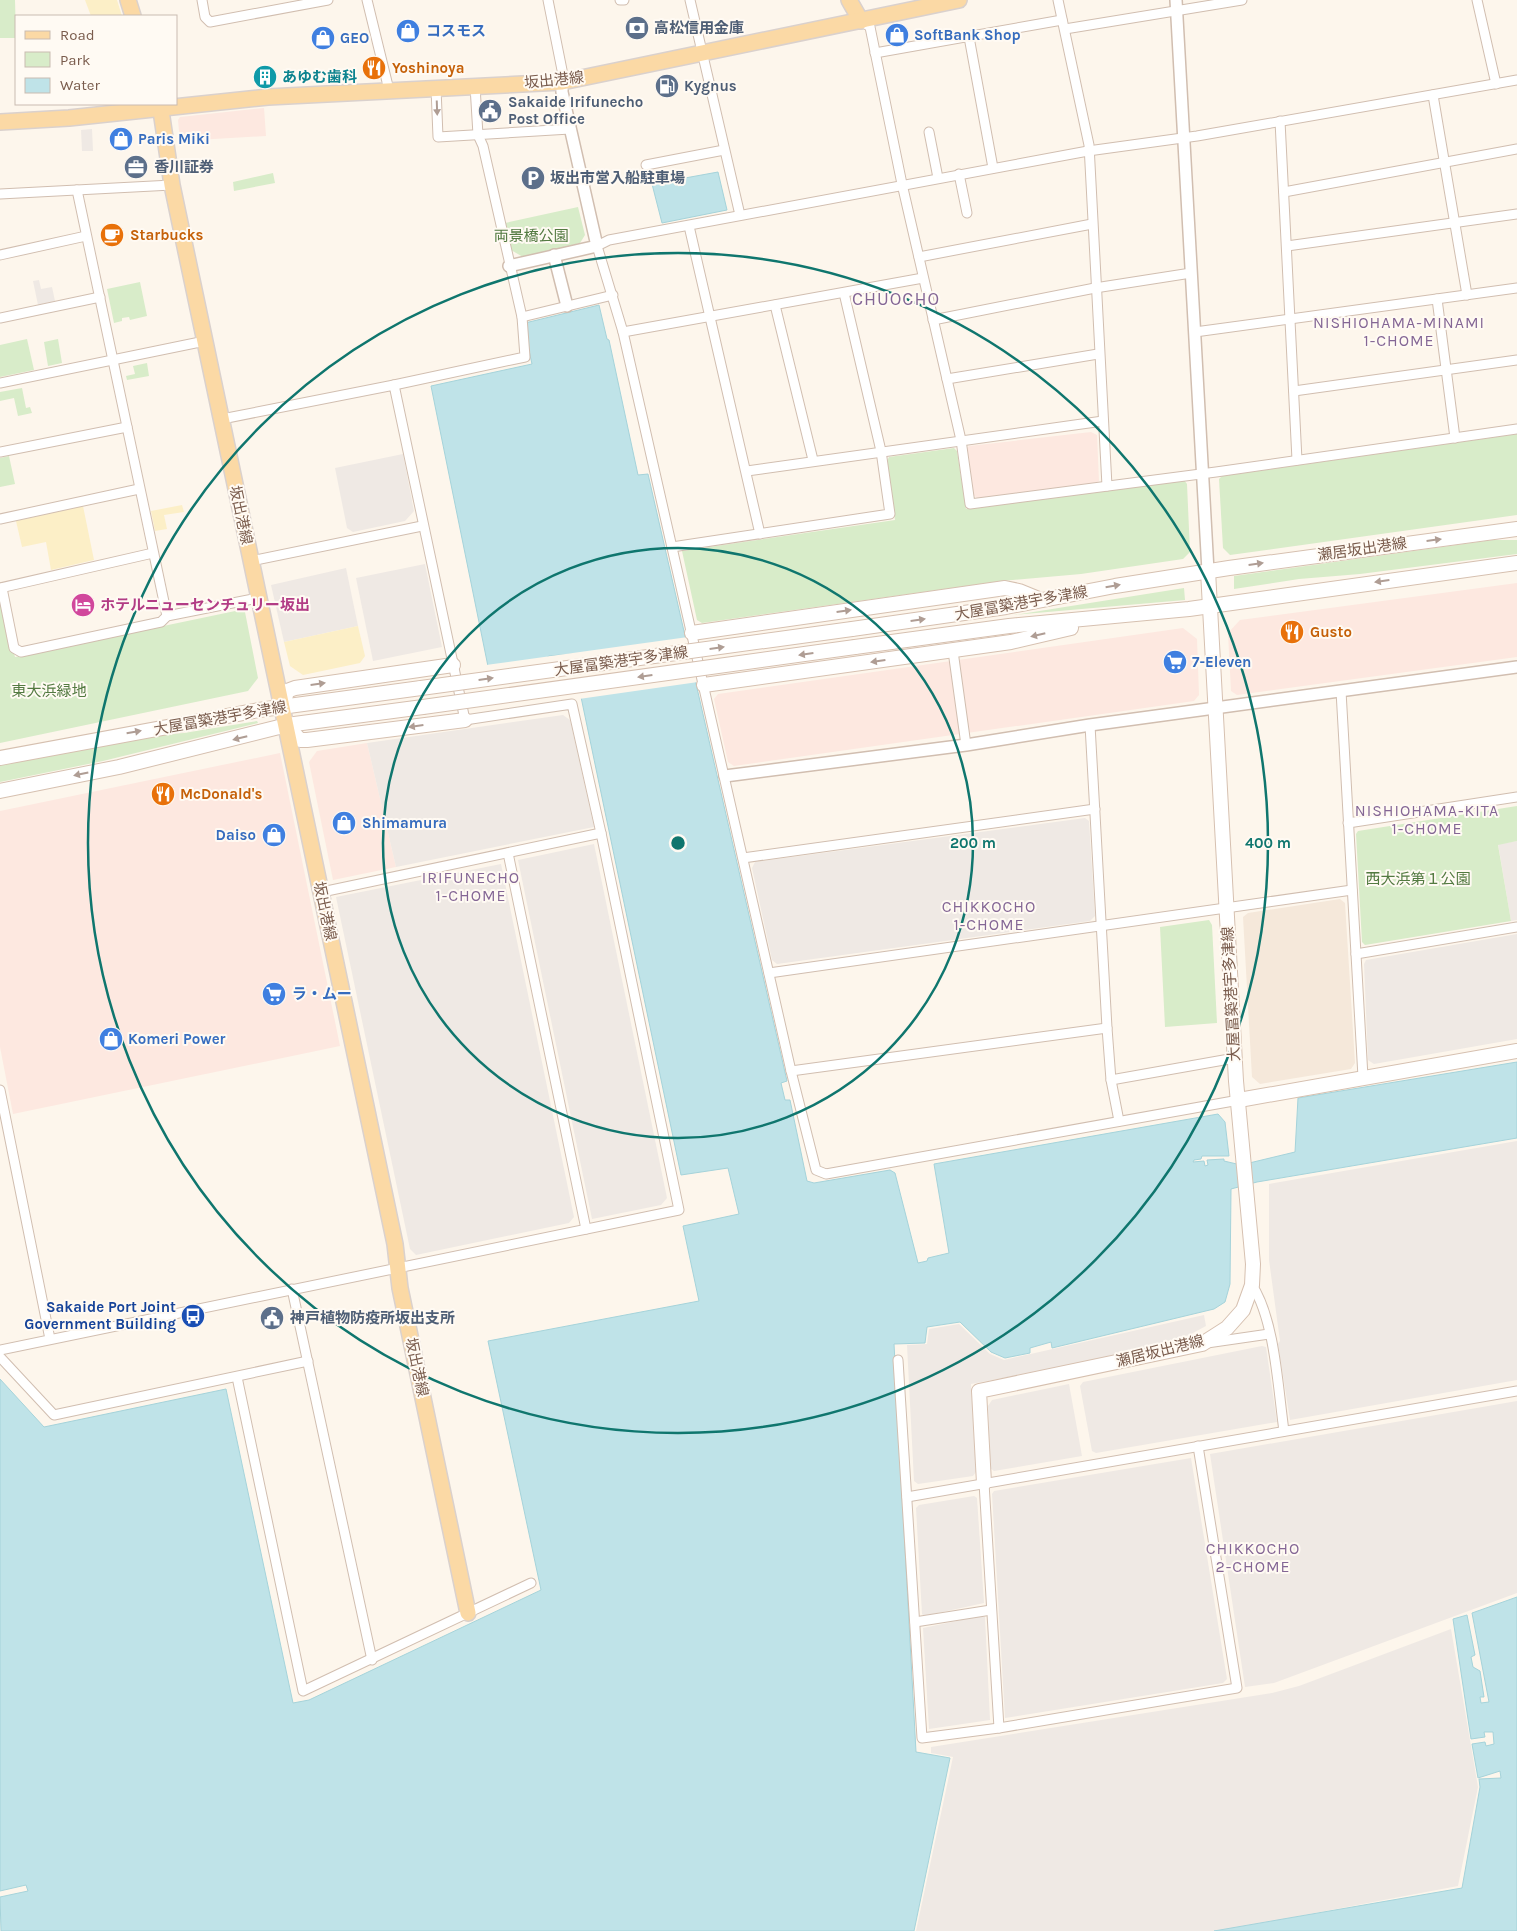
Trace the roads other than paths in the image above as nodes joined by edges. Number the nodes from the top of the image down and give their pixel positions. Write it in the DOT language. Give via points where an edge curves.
graph roads {
  1 [pos="128,0"];
  2 [pos="202,0"];
  3 [pos="328,0"];
  4 [pos="367,0"];
  5 [pos="548,0"];
  6 [pos="690,0"];
  7 [pos="848,0"];
  8 [pos="860,0"];
  9 [pos="959,0"];
  10 [pos="1058,0"];
  11 [pos="1242,0"];
  12 [pos="1477,0"];
  13 [pos="1176,6"];
  14 [pos="133,15"];
  15 [pos="861,21"];
  16 [pos="1064,24"];
  17 [pos="969,37"];
  18 [pos="875,53"];
  19 [pos="703,54"];
  20 [pos="1517,80"];
  21 [pos="562,82"];
  22 [pos="1496,84"];
  23 [pos="475,86"];
  24 [pos="436,88"];
  25 [pos="389,90"];
  26 [pos="1433,95"];
  27 [pos="178,104"];
  28 [pos="160,106"];
  29 [pos="1280,121"];
  30 [pos="0,122"];
  31 [pos="570,129"];
  32 [pos="929,132"];
  33 [pos="478,135"];
  34 [pos="1183,137"];
  35 [pos="1517,149"];
  36 [pos="724,150"];
  37 [pos="1088,151"];
  38 [pos="1444,162"];
  39 [pos="646,165"];
  40 [pos="993,168"];
  41 [pos="959,174"];
  42 [pos="938,178"];
  43 [pos="902,184"];
  44 [pos="172,185"];
  45 [pos="77,190"];
  46 [pos="1284,192"];
  47 [pos="0,194"];
  48 [pos="967,213"];
  49 [pos="1517,214"];
  50 [pos="740,215"];
  51 [pos="1454,223"];
  52 [pos="1092,224"];
  53 [pos="688,226"];
  54 [pos="86,236"];
  55 [pos="597,246"];
  56 [pos="1287,246"];
  57 [pos="0,255"];
  58 [pos="554,256"];
  59 [pos="918,257"];
  60 [pos="510,266"];
  61 [pos="1191,273"];
  62 [pos="923,278"];
  63 [pos="1095,288"];
  64 [pos="1517,288"];
  65 [pos="844,293"];
  66 [pos="612,295"];
  67 [pos="1467,295"];
  68 [pos="100,297"];
  69 [pos="1437,299"];
  70 [pos="775,305"];
  71 [pos="567,306"];
  72 [pos="522,317"];
  73 [pos="709,317"];
  74 [pos="0,318"];
  75 [pos="1291,319"];
  76 [pos="933,320"];
  77 [pos="623,332"];
  78 [pos="1195,332"];
  79 [pos="205,341"];
  80 [pos="1098,354"];
  81 [pos="113,360"];
  82 [pos="1517,360"];
  83 [pos="1446,370"];
  84 [pos="947,379"];
  85 [pos="0,383"];
  86 [pos="394,385"];
  87 [pos="1294,391"];
  88 [pos="222,418"];
  89 [pos="1103,420"];
  90 [pos="126,427"];
  91 [pos="1517,429"];
  92 [pos="1455,438"];
  93 [pos="961,440"];
  94 [pos="881,451"];
  95 [pos="0,452"];
  96 [pos="813,460"];
  97 [pos="1297,460"];
  98 [pos="747,471"];
  99 [pos="1203,474"];
  100 [pos="1107,486"];
  101 [pos="139,489"];
  102 [pos="0,519"];
  103 [pos="422,526"];
  104 [pos="1517,529"];
  105 [pos="760,534"];
  106 [pos="672,547"];
  107 [pos="154,553"];
  108 [pos="251,561"];
  109 [pos="1517,563"];
  110 [pos="1208,571"];
  111 [pos="1,588"];
  112 [pos="258,598"];
  113 [pos="1042,600"];
  114 [pos="1210,605"];
  115 [pos="167,616"];
  116 [pos="1120,616"];
  117 [pos="692,633"];
  118 [pos="953,651"];
  119 [pos="453,665"];
  120 [pos="1517,667"];
  121 [pos="704,686"];
  122 [pos="1341,691"];
  123 [pos="283,707"];
  124 [pos="1216,709"];
  125 [pos="465,720"];
  126 [pos="287,725"];
  127 [pos="1090,725"];
  128 [pos="966,745"];
  129 [pos="0,758"];
  130 [pos="725,776"];
  131 [pos="0,792"];
  132 [pos="1517,797"];
  133 [pos="1095,809"];
  134 [pos="1348,823"];
  135 [pos="601,833"];
  136 [pos="508,853"];
  137 [pos="743,858"];
  138 [pos="1352,890"];
  139 [pos="322,892"];
  140 [pos="1227,908"];
  141 [pos="1101,926"];
  142 [pos="1517,927"];
  143 [pos="1356,954"];
  144 [pos="769,973"];
  145 [pos="1107,1028"];
  146 [pos="1517,1051"];
  147 [pos="1235,1058"];
  148 [pos="791,1071"];
  149 [pos="1363,1077"];
  150 [pos="1111,1080"];
  151 [pos="0,1090"];
  152 [pos="1239,1100"];
  153 [pos="1119,1121"];
  154 [pos="586,1229"];
  155 [pos="398,1267"];
  156 [pos="1252,1285"];
  157 [pos="292,1290"];
  158 [pos="1269,1334"];
  159 [pos="50,1339"];
  160 [pos="1202,1344"];
  161 [pos="0,1350"];
  162 [pos="0,1357"];
  163 [pos="898,1360"];
  164 [pos="308,1361"];
  165 [pos="237,1377"];
  166 [pos="1517,1391"];
  167 [pos="1284,1431"];
  168 [pos="1198,1446"];
  169 [pos="984,1483"];
  170 [pos="907,1497"];
  171 [pos="531,1583"];
  172 [pos="991,1610"];
  173 [pos="468,1613"];
  174 [pos="915,1622"];
  175 [pos="372,1660"];
  176 [pos="999,1728"];
  1 -- 14 [label="main road"];
  2 -- 3 [label="street" via="205,17 210,22"];
  4 -- 25 [label="street"];
  5 -- 21 [label="street"];
  6 -- 19 [label="street"];
  7 -- 15 [label="main road"];
  8 -- 15 [label="main road"];
  9 -- 15 [label="main road, 坂出港線"];
  10 -- 16 [label="street"];
  11 -- 13 [label="street"];
  12 -- 22 [label="street"];
  13 -- 16 [label="street"];
  13 -- 34 [label="street"];
  15 -- 18 [label="street" via="870,27"];
  15 -- 19 [label="main road, 坂出港線"];
  16 -- 17 [label="street"];
  16 -- 37 [label="street"];
  17 -- 18 [label="street"];
  17 -- 40 [label="street"];
  18 -- 43 [label="street"];
  19 -- 21 [label="main road, 坂出港線"];
  19 -- 36 [label="street"];
  20 -- 22 [label="street"];
  21 -- 23 [label="main road, 坂出港線"];
  21 -- 31 [label="street"];
  22 -- 26 [label="street"];
  23 -- 24 [label="main road, 坂出港線"];
  23 -- 33 [label="street"];
  24 -- 25 [label="main road, 坂出港線"];
  24 -- 33 [label="street, one-way" via="438,137"];
  25 -- 27 [label="main road, 坂出港線"];
  26 -- 29 [label="street"];
  26 -- 38 [label="street"];
  28 -- 30 [label="main road" via="69,118"];
  28 -- 44 [label="main road, 坂出港線"];
  29 -- 34 [label="street"];
  29 -- 46 [label="street"];
  31 -- 33 [label="street"];
  31 -- 55 [label="street"];
  32 -- 42 [label="street"];
  33 -- 60 [label="street"];
  34 -- 37 [label="street"];
  34 -- 61 [label="street"];
  35 -- 38 [label="street"];
  36 -- 39 [label="street"];
  36 -- 50 [label="street"];
  37 -- 40 [label="street"];
  37 -- 52 [label="street"];
  38 -- 46 [label="street"];
  38 -- 51 [label="street"];
  40 -- 41 [label="street"];
  41 -- 42 [label="street"];
  41 -- 48 [label="street"];
  42 -- 43 [label="street"];
  43 -- 50 [label="street"];
  43 -- 59 [label="street"];
  44 -- 45 [label="street"];
  44 -- 79 [label="main road, 坂出港線"];
  45 -- 47 [label="street"];
  45 -- 54 [label="street"];
  46 -- 56 [label="street"];
  49 -- 51 [label="street"];
  50 -- 53 [label="street"];
  51 -- 56 [label="street"];
  51 -- 67 [label="street"];
  52 -- 59 [label="street"];
  52 -- 63 [label="street"];
  53 -- 55 [label="street" via="609,240"];
  53 -- 73 [label="street"];
  54 -- 57 [label="street"];
  54 -- 68 [label="street"];
  55 -- 58 [label="street"];
  55 -- 66 [label="street"];
  56 -- 75 [label="street"];
  58 -- 60 [label="street"];
  58 -- 71 [label="street"];
  59 -- 62 [label="street"];
  60 -- 72 [label="street"];
  61 -- 63 [label="street"];
  61 -- 78 [label="street"];
  62 -- 65 [label="street"];
  62 -- 76 [label="street"];
  63 -- 76 [label="street"];
  63 -- 80 [label="street"];
  64 -- 67 [label="street"];
  65 -- 70 [label="street"];
  65 -- 94 [label="street"];
  66 -- 71 [label="street"];
  66 -- 77 [label="street"];
  67 -- 69 [label="street"];
  68 -- 74 [label="street"];
  68 -- 81 [label="street"];
  69 -- 75 [label="street"];
  69 -- 83 [label="street"];
  70 -- 73 [label="street"];
  70 -- 96 [label="street"];
  71 -- 72 [label="street"];
  72 -- 86 [label="street" via="525,357"];
  73 -- 77 [label="street"];
  73 -- 98 [label="street"];
  75 -- 78 [label="street"];
  75 -- 87 [label="street"];
  76 -- 84 [label="street"];
  77 -- 106 [label="street"];
  78 -- 99 [label="street"];
  79 -- 81 [label="street"];
  79 -- 88 [label="main road, 坂出港線"];
  80 -- 84 [label="street"];
  80 -- 89 [label="street"];
  81 -- 85 [label="street"];
  81 -- 90 [label="street"];
  82 -- 83 [label="street"];
  83 -- 87 [label="street"];
  83 -- 92 [label="street"];
  84 -- 93 [label="street"];
  86 -- 88 [label="street"];
  86 -- 103 [label="street"];
  87 -- 97 [label="street"];
  88 -- 108 [label="main road, 坂出港線"];
  89 -- 93 [label="street"];
  89 -- 100 [label="street"];
  90 -- 95 [label="street"];
  90 -- 101 [label="street"];
  91 -- 92 [label="street"];
  92 -- 97 [label="street"];
  93 -- 94 [label="street"];
  93 -- 100 [label="street" via="970,504"];
  94 -- 96 [label="street"];
  94 -- 105 [label="street" via="890,514"];
  96 -- 98 [label="street"];
  97 -- 99 [label="street"];
  98 -- 105 [label="street"];
  99 -- 100 [label="street"];
  99 -- 110 [label="street"];
  101 -- 102 [label="street"];
  101 -- 107 [label="street"];
  103 -- 108 [label="street"];
  103 -- 119 [label="street"];
  110 -- 104 [label="main road, 瀬居坂出港線, one-way"];
  105 -- 106 [label="street"];
  106 -- 117 [label="street"];
  107 -- 111 [label="street"];
  107 -- 115 [label="street"];
  108 -- 112 [label="main road, 坂出港線"];
  109 -- 114 [label="main road, one-way"];
  113 -- 110 [label="main road, 大屋冨築港宇多津線, one-way"];
  110 -- 114 [label="main road, 大屋冨築港宇多津線"];
  111 -- 115 [label="street" via="14,648 21,652 161,622"];
  112 -- 115 [label="street"];
  112 -- 123 [label="main road, 坂出港線"];
  117 -- 113 [label="main road, one-way" via="1005,588"];
  123 -- 113 [label="main road, 大屋冨築港宇多津線, one-way, bridge"];
  114 -- 116 [label="main road, 大屋冨築港宇多津線"];
  114 -- 124 [label="main road, 大屋冨築港宇多津線"];
  116 -- 118 [label="main road, one-way" via="1011,642"];
  116 -- 126 [label="main road, 大屋冨築港宇多津線, one-way, bridge" via="1009,626"];
  117 -- 121 [label="street"];
  118 -- 121 [label="main road, one-way"];
  118 -- 128 [label="street"];
  123 -- 119 [label="main road, one-way" via="287,690 295,688"];
  119 -- 125 [label="street"];
  120 -- 122 [label="street"];
  121 -- 130 [label="street"];
  122 -- 124 [label="street"];
  122 -- 134 [label="street"];
  123 -- 126 [label="main road, 坂出港線"];
  129 -- 123 [label="main road, 大屋冨築港宇多津線, one-way"];
  124 -- 127 [label="street"];
  124 -- 140 [label="main road, 大屋冨築港宇多津線"];
  125 -- 126 [label="main road, one-way" via="307,740 300,740"];
  125 -- 135 [label="street" via="572,704"];
  126 -- 131 [label="main road, 大屋冨築港宇多津線, one-way"];
  126 -- 139 [label="main road, 坂出港線"];
  127 -- 128 [label="street"];
  127 -- 133 [label="street"];
  128 -- 130 [label="street"];
  130 -- 137 [label="street"];
  132 -- 134 [label="street"];
  133 -- 137 [label="street"];
  133 -- 141 [label="street"];
  134 -- 138 [label="street"];
  135 -- 136 [label="street"];
  135 -- 154 [label="street" via="679,1210"];
  136 -- 139 [label="street"];
  136 -- 154 [label="street"];
  137 -- 144 [label="street"];
  138 -- 140 [label="street"];
  138 -- 143 [label="street"];
  139 -- 155 [label="main road, 坂出港線"];
  140 -- 141 [label="street"];
  140 -- 147 [label="main road, 大屋冨築港宇多津線"];
  141 -- 144 [label="street"];
  141 -- 145 [label="street"];
  142 -- 143 [label="street"];
  143 -- 149 [label="street"];
  144 -- 148 [label="street"];
  145 -- 148 [label="street"];
  145 -- 150 [label="street"];
  146 -- 149 [label="main road"];
  147 -- 150 [label="street"];
  147 -- 152 [label="main road, 大屋冨築港宇多津線"];
  148 -- 153 [label="street" via="813,1165 826,1174"];
  149 -- 152 [label="main road"];
  150 -- 153 [label="street"];
  151 -- 159 [label="street"];
  152 -- 153 [label="street"];
  152 -- 156 [label="main road, 瀬居坂出港線"];
  154 -- 155 [label="street"];
  155 -- 157 [label="street"];
  155 -- 173 [label="main road, 坂出港線"];
  156 -- 158 [label="street" via="1260,1298"];
  156 -- 160 [label="main road, 瀬居坂出港線" via="1243,1310 1235,1320"];
  157 -- 159 [label="street"];
  157 -- 164 [label="street"];
  158 -- 160 [label="street"];
  158 -- 167 [label="street"];
  159 -- 161 [label="street"];
  160 -- 169 [label="main road, 瀬居坂出港線" via="979,1391"];
  162 -- 165 [label="street" via="54,1415"];
  163 -- 170 [label="street"];
  164 -- 165 [label="street"];
  164 -- 175 [label="street"];
  165 -- 175 [label="street" via="303,1691"];
  166 -- 167 [label="street"];
  167 -- 168 [label="street"];
  168 -- 169 [label="street"];
  168 -- 176 [label="street" via="1237,1688"];
  169 -- 170 [label="street"];
  169 -- 172 [label="street"];
  170 -- 174 [label="street"];
  171 -- 173 [label="street"];
  172 -- 174 [label="street"];
  172 -- 176 [label="street"];
  173 -- 175 [label="street"];
  174 -- 176 [label="street" via="922,1738"];
}
